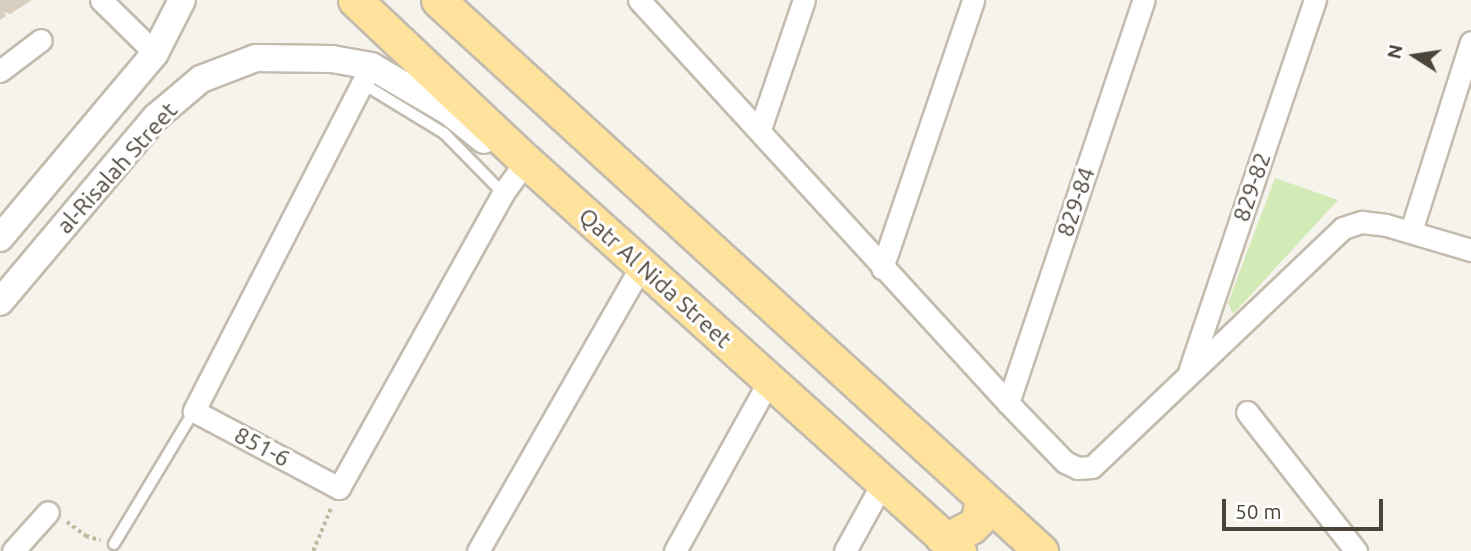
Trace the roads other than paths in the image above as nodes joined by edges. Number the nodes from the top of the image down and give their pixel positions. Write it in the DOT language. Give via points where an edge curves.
graph roads {
  1 [pos="101,0"];
  2 [pos="182,0"];
  3 [pos="355,0"];
  4 [pos="639,0"];
  5 [pos="804,0"];
  6 [pos="973,0"];
  7 [pos="1144,0"];
  8 [pos="1315,0"];
  9 [pos="440,1"];
  10 [pos="41,40"];
  11 [pos="1471,42"];
  12 [pos="155,53"];
  13 [pos="0,71"];
  14 [pos="365,74"];
  15 [pos="760,129"];
  16 [pos="523,158"];
  17 [pos="503,193"];
  18 [pos="1412,231"];
  19 [pos="0,238"];
  20 [pos="1471,250"];
  21 [pos="641,265"];
  22 [pos="882,268"];
  23 [pos="0,302"];
  24 [pos="1188,374"];
  25 [pos="769,381"];
  26 [pos="1008,403"];
  27 [pos="194,411"];
  28 [pos="1247,412"];
  29 [pos="882,484"];
  30 [pos="982,498"];
  31 [pos="48,512"];
  32 [pos="950,543"];
  33 [pos="114,544"];
  34 [pos="1033,550"];
  35 [pos="13,551"];
  36 [pos="478,551"];
  37 [pos="676,551"];
  38 [pos="845,551"];
  39 [pos="1356,551"];
  1 -- 12 [label="street"];
  2 -- 12 [label="street, al-Risalah Street"];
  3 -- 16 [label="main road, Qatr Al Nida Street"];
  4 -- 15 [label="street"];
  5 -- 15 [label="street"];
  6 -- 22 [label="street"];
  7 -- 26 [label="street, 829-84"];
  8 -- 24 [label="street, 829-82"];
  9 -- 30 [label="main road"];
  10 -- 13 [label="street"];
  11 -- 18 [label="street"];
  12 -- 19 [label="street, al-Risalah Street"];
  14 -- 16 [label="street, al-Risalah Street" via="448,111 481,139"];
  14 -- 17 [label="lane" via="444,133"];
  14 -- 23 [label="street, al-Risalah Street" via="332,59 257,58 201,79 156,117"];
  14 -- 27 [label="street"];
  15 -- 22 [label="street"];
  16 -- 17 [label="street"];
  16 -- 21 [label="main road, Qatr Al Nida Street"];
  17 -- 27 [label="street, 851-6" via="340,488"];
  18 -- 20 [label="street"];
  18 -- 24 [label="street" via="1362,222 1343,228"];
  21 -- 25 [label="main road, Qatr Al Nida Street"];
  21 -- 36 [label="street"];
  22 -- 26 [label="street"];
  24 -- 26 [label="street" via="1093,467 1065,463"];
  25 -- 29 [label="main road, Qatr Al Nida Street"];
  25 -- 37 [label="street"];
  27 -- 33 [label="lane"];
  28 -- 39 [label="street"];
  29 -- 32 [label="main road, Qatr Al Nida Street"];
  29 -- 38 [label="street"];
  30 -- 32 [label="main road" via="978,520 951,537"];
  30 -- 34 [label="main road"];
  31 -- 35 [label="street"];
}
